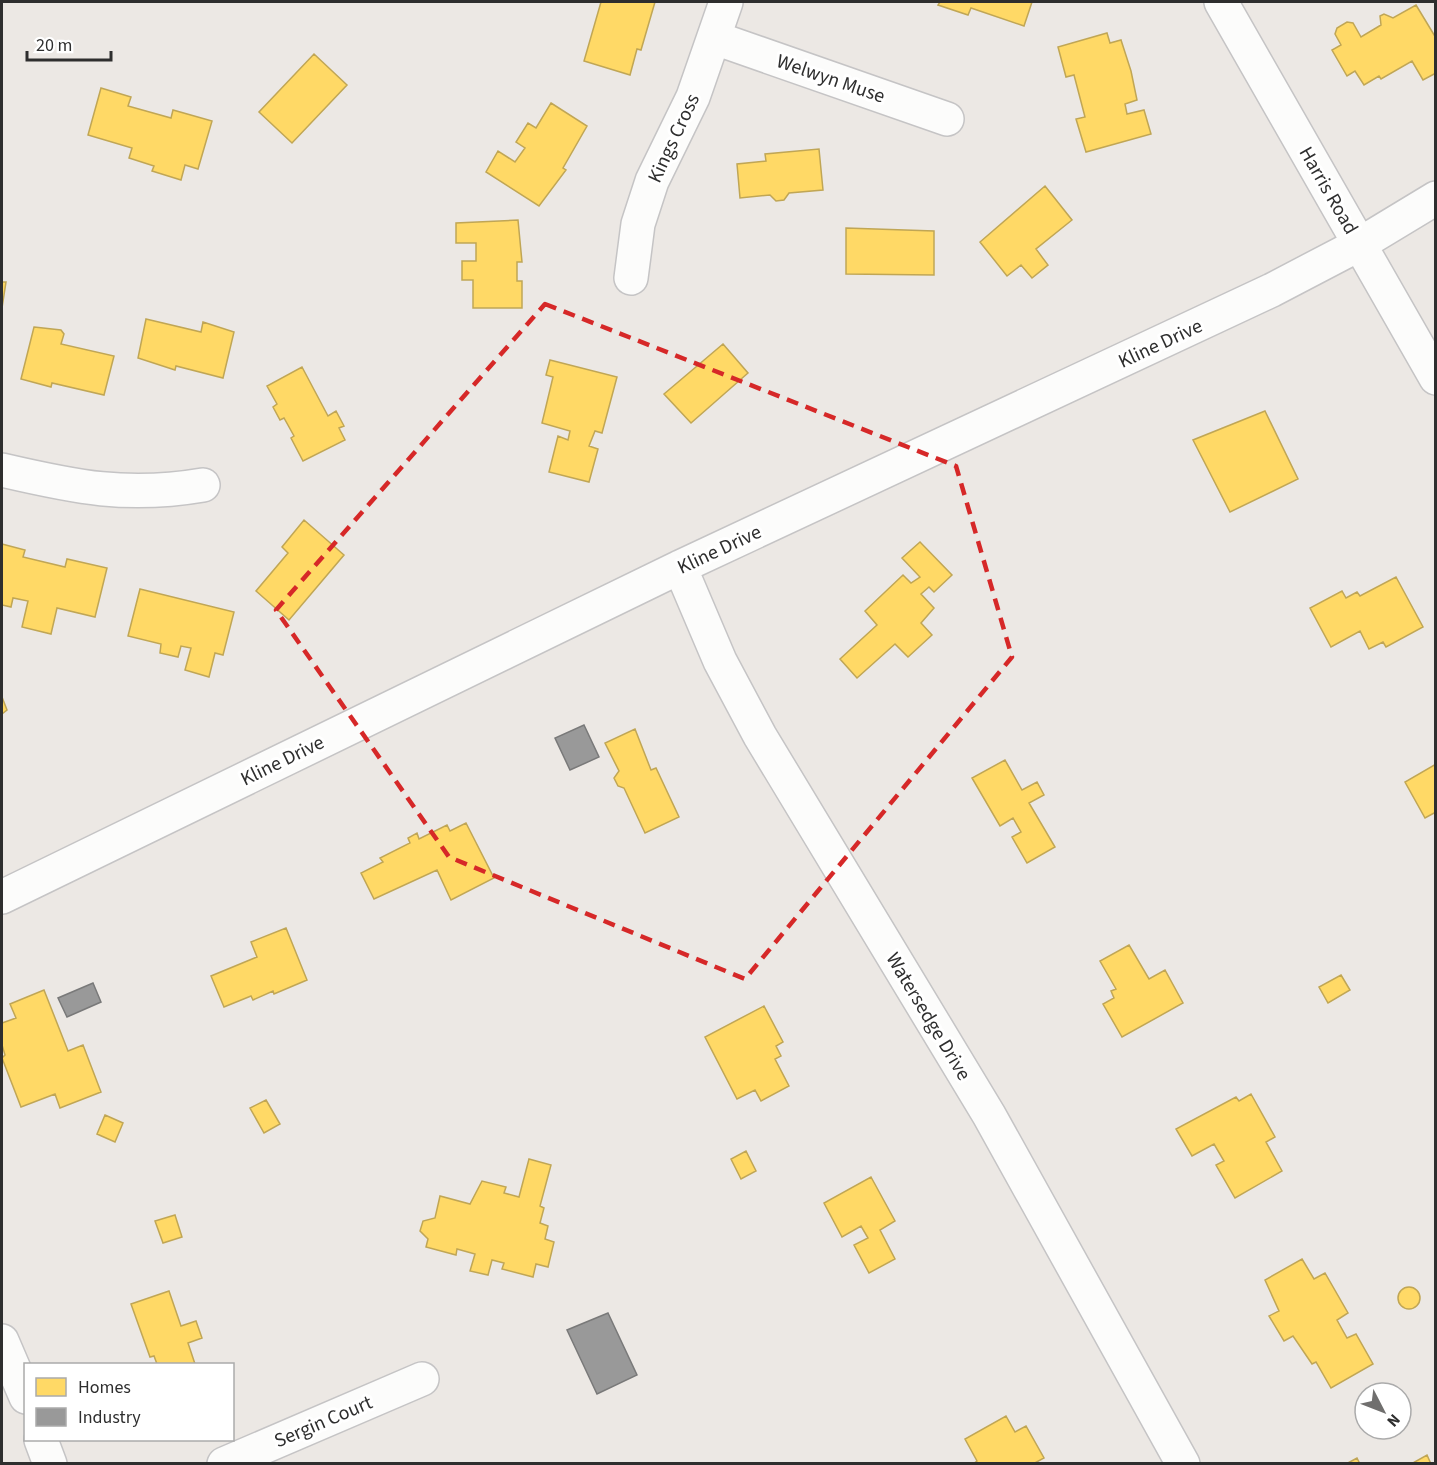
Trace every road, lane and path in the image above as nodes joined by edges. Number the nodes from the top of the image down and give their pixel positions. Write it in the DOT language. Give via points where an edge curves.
graph roads {
  1 [pos="726,2"];
  2 [pos="1221,2"];
  3 [pos="715,38"];
  4 [pos="947,119"];
  5 [pos="1436,198"];
  6 [pos="1360,244"];
  7 [pos="631,278"];
  8 [pos="1436,378"];
  9 [pos="2,470"];
  10 [pos="203,485"];
  11 [pos="680,567"];
  12 [pos="2,897"];
  13 [pos="2,1341"];
  14 [pos="422,1379"];
  15 [pos="24,1392"];
  16 [pos="41,1441"];
  17 [pos="50,1464"];
  18 [pos="224,1464"];
  19 [pos="1183,1464"];
  1 -- 3 [label="street, Kings Cross"];
  2 -- 6 [label="street, Harris Road"];
  3 -- 4 [label="street, Welwyn Muse"];
  3 -- 7 [label="street, Kings Cross" via="693,97 652,181 638,224"];
  5 -- 6 [label="street, Kline Drive"];
  6 -- 8 [label="street, Harris Road"];
  6 -- 11 [label="street, Kline Drive" via="1187,330"];
  9 -- 10 [label="street" via="104,491"];
  11 -- 12 [label="street, Kline Drive"];
  11 -- 19 [label="street, Watersedge Drive" via="720,661 760,736 989,1115"];
  13 -- 15 [label="street"];
  14 -- 18 [label="street, Sergin Court"];
  16 -- 17 [label="street"];
}
